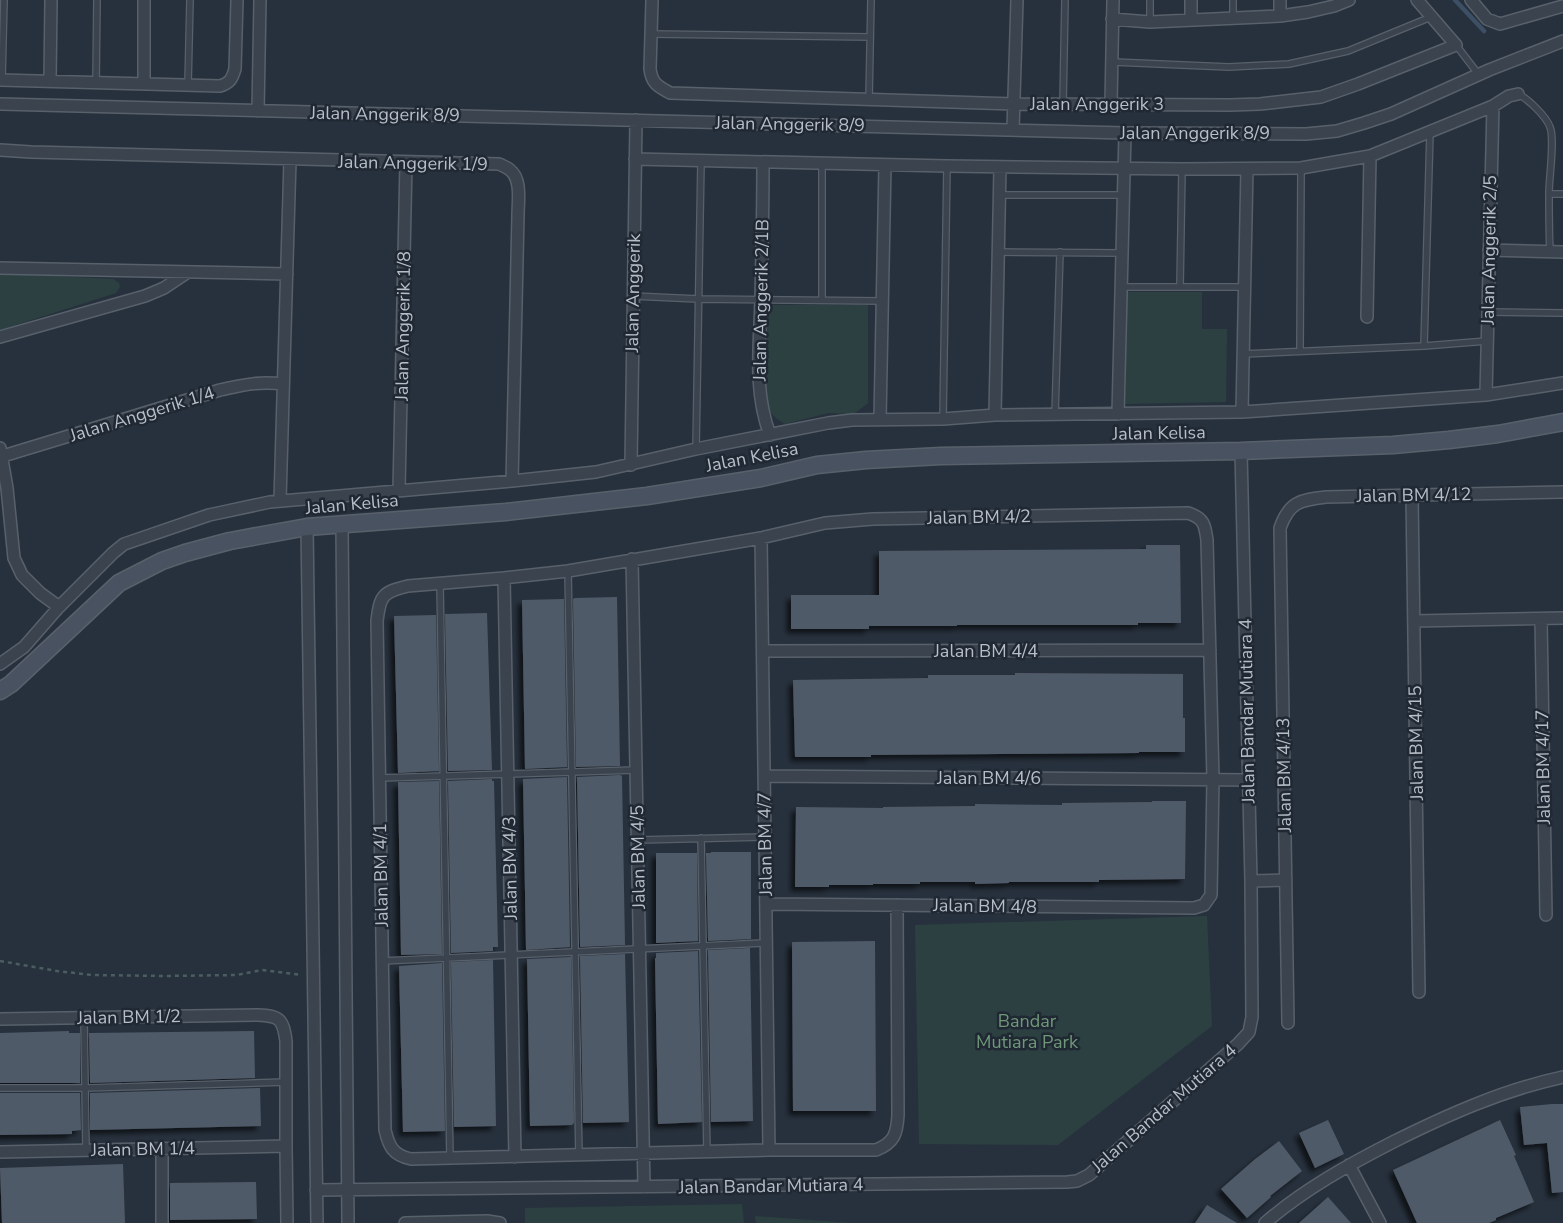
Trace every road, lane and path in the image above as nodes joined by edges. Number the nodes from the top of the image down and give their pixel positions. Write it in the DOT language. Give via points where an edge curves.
graph roads {
  1 [pos="4,0"];
  2 [pos="51,0"];
  3 [pos="97,0"];
  4 [pos="144,0"];
  5 [pos="190,0"];
  6 [pos="237,0"];
  7 [pos="260,0"];
  8 [pos="652,0"];
  9 [pos="871,0"];
  10 [pos="1017,0"];
  11 [pos="1065,0"];
  12 [pos="1112,0"];
  13 [pos="1150,0"];
  14 [pos="1191,0"];
  15 [pos="1233,0"];
  16 [pos="1280,0"];
  17 [pos="1349,0"];
  18 [pos="1417,0"];
  19 [pos="1471,0"];
  20 [pos="1563,6"];
  21 [pos="1280,16"];
  22 [pos="1431,16"];
  23 [pos="1112,19"];
  24 [pos="1191,19"];
  25 [pos="1233,19"];
  26 [pos="1150,22"];
  27 [pos="651,34"];
  28 [pos="870,36"];
  29 [pos="1563,41"];
  30 [pos="1456,45"];
  31 [pos="1113,62"];
  32 [pos="1478,75"];
  33 [pos="1,80"];
  34 [pos="50,81"];
  35 [pos="96,82"];
  36 [pos="144,84"];
  37 [pos="188,85"];
  38 [pos="1518,94"];
  39 [pos="869,99"];
  40 [pos="0,104"];
  41 [pos="1014,104"];
  42 [pos="1063,104"];
  43 [pos="1111,104"];
  44 [pos="1493,106"];
  45 [pos="258,110"];
  46 [pos="636,120"];
  47 [pos="1013,130"];
  48 [pos="1125,132"];
  49 [pos="1430,132"];
  50 [pos="0,150"];
  51 [pos="1370,156"];
  52 [pos="635,159"];
  53 [pos="290,160"];
  54 [pos="700,161"];
  55 [pos="406,163"];
  56 [pos="763,163"];
  57 [pos="822,164"];
  58 [pos="885,165"];
  59 [pos="947,166"];
  60 [pos="1000,167"];
  61 [pos="1124,168"];
  62 [pos="1301,168"];
  63 [pos="1182,169"];
  64 [pos="1247,169"];
  65 [pos="1549,194"];
  66 [pos="1563,194"];
  67 [pos="1123,195"];
  68 [pos="1000,196"];
  69 [pos="1489,250"];
  70 [pos="998,252"];
  71 [pos="1060,252"];
  72 [pos="1550,252"];
  73 [pos="1563,252"];
  74 [pos="1122,253"];
  75 [pos="0,268"];
  76 [pos="188,272"];
  77 [pos="287,274"];
  78 [pos="1121,287"];
  79 [pos="1180,287"];
  80 [pos="1244,287"];
  81 [pos="633,296"];
  82 [pos="698,299"];
  83 [pos="761,299"];
  84 [pos="822,300"];
  85 [pos="882,301"];
  86 [pos="1488,312"];
  87 [pos="1563,313"];
  88 [pos="1367,317"];
  89 [pos="0,337"];
  90 [pos="1487,341"];
  91 [pos="1424,346"];
  92 [pos="1300,351"];
  93 [pos="1243,354"];
  94 [pos="1563,383"];
  95 [pos="283,384"];
  96 [pos="1486,395"];
  97 [pos="1242,412"];
  98 [pos="1118,414"];
  99 [pos="995,415"];
  100 [pos="1055,415"];
  101 [pos="880,419"];
  102 [pos="943,419"];
  103 [pos="1563,422"];
  104 [pos="770,435"];
  105 [pos="696,449"];
  106 [pos="1,452"];
  107 [pos="1241,452"];
  108 [pos="631,465"];
  109 [pos="512,481"];
  110 [pos="399,490"];
  111 [pos="1563,492"];
  112 [pos="1412,495"];
  113 [pos="280,500"];
  114 [pos="342,524"];
  115 [pos="307,527"];
  116 [pos="1280,528"];
  117 [pos="762,538"];
  118 [pos="632,559"];
  119 [pos="568,571"];
  120 [pos="504,578"];
  121 [pos="440,584"];
  122 [pos="59,607"];
  123 [pos="1563,618"];
  124 [pos="1541,619"];
  125 [pos="1414,621"];
  126 [pos="1210,650"];
  127 [pos="763,651"];
  128 [pos="0,664"];
  129 [pos="0,691"];
  130 [pos="636,770"];
  131 [pos="571,772"];
  132 [pos="508,774"];
  133 [pos="444,776"];
  134 [pos="764,776"];
  135 [pos="379,778"];
  136 [pos="1213,779"];
  137 [pos="1248,780"];
  138 [pos="765,837"];
  139 [pos="701,838"];
  140 [pos="638,840"];
  141 [pos="1286,880"];
  142 [pos="1251,881"];
  143 [pos="766,904"];
  144 [pos="897,905"];
  145 [pos="1546,915"];
  146 [pos="766,943"];
  147 [pos="703,946"];
  148 [pos="640,949"];
  149 [pos="574,952"];
  150 [pos="511,955"];
  151 [pos="447,958"];
  152 [pos="0,961"];
  153 [pos="382,961"];
  154 [pos="313,977"];
  155 [pos="1419,992"];
  156 [pos="84,1018"];
  157 [pos="0,1019"];
  158 [pos="1288,1023"];
  159 [pos="1563,1076"];
  160 [pos="287,1082"];
  161 [pos="0,1088"];
  162 [pos="85,1088"];
  163 [pos="286,1146"];
  164 [pos="162,1148"];
  165 [pos="86,1150"];
  166 [pos="769,1150"];
  167 [pos="0,1152"];
  168 [pos="707,1152"];
  169 [pos="643,1154"];
  170 [pos="579,1156"];
  171 [pos="515,1157"];
  172 [pos="450,1158"];
  173 [pos="1349,1165"];
  174 [pos="644,1187"];
  175 [pos="316,1190"];
  176 [pos="347,1190"];
  177 [pos="453,1222"];
  178 [pos="162,1223"];
  179 [pos="287,1223"];
  180 [pos="317,1223"];
  181 [pos="348,1223"];
  182 [pos="405,1223"];
  183 [pos="500,1223"];
  184 [pos="1265,1223"];
  185 [pos="1380,1223"];
  1 -- 33 [label="lane"];
  2 -- 34 [label="street"];
  3 -- 35 [label="lane"];
  4 -- 36 [label="street"];
  5 -- 37 [label="lane"];
  6 -- 37 [label="street" via="232,77 220,86"];
  7 -- 45 [label="street"];
  8 -- 27 [label="street"];
  9 -- 28 [label="lane"];
  10 -- 41 [label="street"];
  11 -- 42 [label="lane"];
  12 -- 23 [label="street"];
  13 -- 26 [label="lane"];
  14 -- 24 [label="street"];
  15 -- 25 [label="lane"];
  16 -- 21 [label="street"];
  17 -- 21 [label="street"];
  18 -- 22 [label="street"];
  19 -- 20 [label="street" via="1487,19 1500,24"];
  21 -- 25 [label="street"];
  22 -- 30 [label="street"];
  22 -- 31 [label="lane" via="1348,51 1288,64 1229,67"];
  23 -- 26 [label="street"];
  23 -- 31 [label="street"];
  24 -- 25 [label="street"];
  24 -- 26 [label="street"];
  27 -- 28 [label="lane"];
  27 -- 39 [label="street, Jalan Anggerik 3" via="651,78 670,93"];
  28 -- 39 [label="lane"];
  29 -- 32 [label="street, Jalan Anggerik 8/9"];
  30 -- 32 [label="lane"];
  30 -- 43 [label="street, Jalan Anggerik 3" via="1321,97 1260,104"];
  31 -- 43 [label="street"];
  32 -- 48 [label="street, Jalan Anggerik 8/9" via="1391,114 1337,131 1306,134"];
  33 -- 34 [label="street"];
  34 -- 35 [label="street"];
  35 -- 36 [label="street"];
  36 -- 37 [label="street"];
  38 -- 44 [label="street"];
  38 -- 65 [label="lane" via="1546,120 1550,128"];
  39 -- 41 [label="street, Jalan Anggerik 3"];
  40 -- 45 [label="street, Jalan Anggerik 8/9"];
  41 -- 42 [label="street, Jalan Anggerik 3"];
  41 -- 47 [label="street"];
  42 -- 43 [label="street, Jalan Anggerik 3"];
  44 -- 49 [label="street"];
  44 -- 69 [label="street, Jalan Anggerik 2/5"];
  45 -- 46 [label="street, Jalan Anggerik 8/9"];
  46 -- 47 [label="street, Jalan Anggerik 8/9"];
  46 -- 52 [label="street, Jalan Anggerik"];
  47 -- 48 [label="street, Jalan Anggerik 8/9"];
  48 -- 61 [label="street"];
  49 -- 51 [label="street"];
  49 -- 91 [label="lane"];
  50 -- 53 [label="street, Jalan Anggerik 1/9"];
  51 -- 62 [label="street"];
  51 -- 88 [label="street"];
  52 -- 54 [label="street"];
  52 -- 81 [label="street, Jalan Anggerik"];
  53 -- 55 [label="street, Jalan Anggerik 1/9"];
  53 -- 77 [label="street"];
  54 -- 56 [label="street"];
  54 -- 82 [label="lane"];
  55 -- 109 [label="street, Jalan Anggerik 1/9" via="499,164 514,173 517,181"];
  55 -- 110 [label="street, Jalan Anggerik 1/8"];
  56 -- 57 [label="street"];
  56 -- 83 [label="street, Jalan Anggerik 2/1B"];
  57 -- 58 [label="street"];
  57 -- 84 [label="lane"];
  58 -- 59 [label="street"];
  58 -- 85 [label="street"];
  59 -- 60 [label="street"];
  59 -- 102 [label="lane"];
  60 -- 61 [label="street"];
  60 -- 68 [label="street"];
  61 -- 63 [label="street"];
  61 -- 67 [label="street"];
  62 -- 64 [label="street"];
  62 -- 92 [label="lane"];
  63 -- 64 [label="street"];
  63 -- 79 [label="lane"];
  64 -- 80 [label="street"];
  65 -- 66 [label="lane"];
  65 -- 72 [label="lane"];
  67 -- 68 [label="lane"];
  67 -- 74 [label="street"];
  68 -- 70 [label="street"];
  69 -- 72 [label="street"];
  69 -- 86 [label="street, Jalan Anggerik 2/5"];
  70 -- 71 [label="lane"];
  70 -- 99 [label="street"];
  71 -- 74 [label="lane"];
  71 -- 100 [label="lane"];
  72 -- 73 [label="street"];
  74 -- 78 [label="street"];
  75 -- 76 [label="street"];
  76 -- 77 [label="street"];
  76 -- 89 [label="street" via="145,296"];
  77 -- 95 [label="street"];
  78 -- 79 [label="lane"];
  78 -- 98 [label="street"];
  79 -- 80 [label="lane"];
  80 -- 93 [label="street"];
  81 -- 82 [label="lane"];
  81 -- 108 [label="street, Jalan Anggerik"];
  82 -- 83 [label="lane"];
  82 -- 105 [label="lane"];
  83 -- 84 [label="lane"];
  83 -- 104 [label="street, Jalan Anggerik 2/1B" via="758,370 760,399"];
  84 -- 85 [label="lane"];
  85 -- 101 [label="street"];
  86 -- 87 [label="lane"];
  86 -- 90 [label="street, Jalan Anggerik 2/5"];
  90 -- 91 [label="lane"];
  90 -- 96 [label="street, Jalan Anggerik 2/5"];
  91 -- 92 [label="lane"];
  92 -- 93 [label="lane"];
  93 -- 97 [label="street"];
  94 -- 96 [label="street"];
  95 -- 106 [label="street, Jalan Anggerik 1/4" via="266,382 220,390"];
  95 -- 113 [label="street"];
  96 -- 97 [label="street"];
  97 -- 98 [label="street"];
  98 -- 100 [label="street"];
  99 -- 100 [label="street"];
  99 -- 102 [label="street"];
  101 -- 102 [label="street"];
  101 -- 104 [label="street" via="828,422"];
  103 -- 107 [label="main road, Jalan Kelisa" via="1449,440"];
  104 -- 105 [label="street"];
  105 -- 108 [label="street"];
  106 -- 122 [label="street" via="12,548 18,569 40,593"];
  107 -- 114 [label="main road, Jalan Kelisa" via="866,460 817,465 761,478 647,496 506,512"];
  107 -- 137 [label="street, Jalan Bandar Mutiara 4"];
  108 -- 109 [label="street"];
  109 -- 110 [label="street"];
  110 -- 113 [label="street"];
  111 -- 112 [label="street, Jalan BM 4/12"];
  112 -- 116 [label="street, Jalan BM 4/12" via="1308,499 1284,514"];
  112 -- 125 [label="street, Jalan BM 4/15"];
  113 -- 122 [label="street" via="208,515 124,544"];
  114 -- 115 [label="main road, Jalan Kelisa"];
  114 -- 176 [label="street"];
  115 -- 129 [label="main road, Jalan Kelisa" via="186,553 162,561 119,583"];
  115 -- 154 [label="street"];
  116 -- 141 [label="street, Jalan BM 4/13"];
  117 -- 118 [label="street, Jalan BM 4/2"];
  117 -- 126 [label="street, Jalan BM 4/2" via="825,524 873,519 1188,513 1198,516 1205,525"];
  117 -- 127 [label="street, Jalan BM 4/7"];
  118 -- 119 [label="street, Jalan BM 4/2"];
  118 -- 130 [label="street, Jalan BM 4/5"];
  119 -- 120 [label="street, Jalan BM 4/1"];
  119 -- 131 [label="lane"];
  120 -- 121 [label="street, Jalan BM 4/1"];
  120 -- 132 [label="street, Jalan BM 4/3"];
  121 -- 133 [label="lane"];
  121 -- 135 [label="street, Jalan BM 4/1" via="393,590 379,603 376,621"];
  122 -- 128 [label="street" via="24,647"];
  123 -- 124 [label="street"];
  124 -- 125 [label="street"];
  124 -- 145 [label="street, Jalan BM 4/17"];
  125 -- 155 [label="street, Jalan BM 4/15"];
  126 -- 127 [label="street, Jalan BM 4/4"];
  126 -- 136 [label="street"];
  127 -- 134 [label="street, Jalan BM 4/7"];
  130 -- 131 [label="lane"];
  130 -- 140 [label="street, Jalan BM 4/5"];
  131 -- 132 [label="lane"];
  131 -- 149 [label="lane"];
  132 -- 133 [label="lane"];
  132 -- 150 [label="street, Jalan BM 4/3"];
  133 -- 135 [label="lane"];
  133 -- 151 [label="lane"];
  134 -- 136 [label="street, Jalan BM 4/6"];
  134 -- 138 [label="street, Jalan BM 4/7"];
  135 -- 153 [label="street, Jalan BM 4/1"];
  136 -- 137 [label="street, Jalan BM 4/6"];
  136 -- 144 [label="street, Jalan BM 4/8" via="1210,895 1204,905 1194,908"];
  137 -- 142 [label="street, Jalan Bandar Mutiara 4"];
  138 -- 139 [label="lane"];
  138 -- 143 [label="street, Jalan BM 4/7"];
  139 -- 140 [label="lane"];
  139 -- 147 [label="lane"];
  140 -- 148 [label="street, Jalan BM 4/5"];
  141 -- 142 [label="street"];
  141 -- 158 [label="street, Jalan BM 4/13"];
  142 -- 174 [label="street, Jalan Bandar Mutiara 4" via="1252,1017 1249,1032 1090,1175 1067,1182"];
  143 -- 144 [label="street, Jalan BM 4/8"];
  143 -- 146 [label="street, Jalan BM 4/7"];
  144 -- 166 [label="street" via="897,1130 892,1139 876,1150"];
  146 -- 147 [label="lane"];
  146 -- 166 [label="street, Jalan BM 4/7"];
  147 -- 148 [label="lane"];
  147 -- 168 [label="lane"];
  148 -- 149 [label="lane"];
  148 -- 169 [label="street, Jalan BM 4/5"];
  149 -- 150 [label="lane"];
  149 -- 170 [label="lane"];
  150 -- 151 [label="lane"];
  150 -- 171 [label="street, Jalan BM 4/3"];
  151 -- 153 [label="lane"];
  151 -- 172 [label="lane"];
  152 -- 154 [label="path" via="92,975 237,975 262,970"];
  153 -- 172 [label="street, Jalan BM 4/1" via="385,1130 390,1146 398,1154 411,1159"];
  154 -- 175 [label="street"];
  156 -- 157 [label="street, Jalan BM 1/2"];
  156 -- 160 [label="street, Jalan BM 1/2" via="272,1016 284,1027"];
  156 -- 162 [label="lane"];
  159 -- 173 [label="street" via="1510,1091 1443,1117"];
  160 -- 162 [label="lane"];
  160 -- 163 [label="street, Jalan BM 1/2"];
  161 -- 162 [label="lane"];
  162 -- 165 [label="lane"];
  163 -- 164 [label="street, Jalan BM 1/4"];
  163 -- 179 [label="street, Jalan BM 1/2"];
  164 -- 165 [label="street, Jalan BM 1/4"];
  164 -- 178 [label="street"];
  165 -- 167 [label="street, Jalan BM 1/4"];
  166 -- 168 [label="street"];
  168 -- 169 [label="street"];
  169 -- 170 [label="street"];
  169 -- 174 [label="street, Jalan BM 4/5"];
  170 -- 171 [label="street"];
  171 -- 172 [label="street"];
  173 -- 184 [label="street"];
  173 -- 185 [label="street"];
  174 -- 176 [label="street, Jalan Bandar Mutiara 4"];
  175 -- 176 [label="street, Jalan Bandar Mutiara 4"];
  175 -- 180 [label="street"];
  176 -- 181 [label="street"];
  177 -- 182 [label="street"];
  177 -- 183 [label="street"];
}
